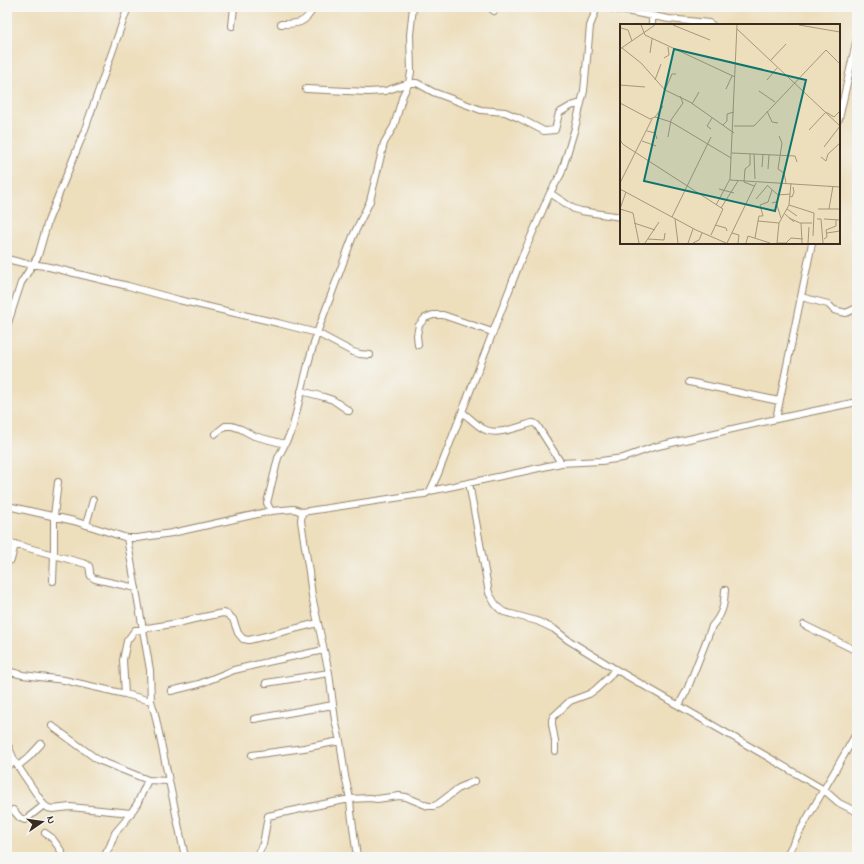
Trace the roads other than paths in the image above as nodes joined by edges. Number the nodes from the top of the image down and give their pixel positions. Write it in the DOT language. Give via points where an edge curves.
graph roads {
  1 [pos="128,7"];
  2 [pos="234,7"];
  3 [pos="314,7"];
  4 [pos="413,7"];
  5 [pos="597,7"];
  6 [pos="604,7"];
  7 [pos="652,16"];
  8 [pos="281,24"];
  9 [pos="652,24"];
  10 [pos="710,24"];
  11 [pos="232,26"];
  12 [pos="857,38"];
  13 [pos="408,83"];
  14 [pos="306,89"];
  15 [pos="581,103"];
  16 [pos="840,114"];
  17 [pos="550,193"];
  18 [pos="620,218"];
  19 [pos="812,244"];
  20 [pos="7,259"];
  21 [pos="33,264"];
  22 [pos="801,297"];
  23 [pos="857,308"];
  24 [pos="7,326"];
  25 [pos="492,332"];
  26 [pos="317,333"];
  27 [pos="418,345"];
  28 [pos="370,355"];
  29 [pos="689,382"];
  30 [pos="301,390"];
  31 [pos="779,401"];
  32 [pos="857,402"];
  33 [pos="349,411"];
  34 [pos="462,412"];
  35 [pos="776,419"];
  36 [pos="215,434"];
  37 [pos="285,444"];
  38 [pos="561,463"];
  39 [pos="58,482"];
  40 [pos="469,483"];
  41 [pos="430,491"];
  42 [pos="93,500"];
  43 [pos="7,505"];
  44 [pos="271,511"];
  45 [pos="302,512"];
  46 [pos="54,516"];
  47 [pos="86,525"];
  48 [pos="128,538"];
  49 [pos="7,542"];
  50 [pos="15,544"];
  51 [pos="54,555"];
  52 [pos="7,561"];
  53 [pos="53,581"];
  54 [pos="136,588"];
  55 [pos="725,590"];
  56 [pos="318,624"];
  57 [pos="804,625"];
  58 [pos="143,629"];
  59 [pos="324,650"];
  60 [pos="857,650"];
  61 [pos="615,669"];
  62 [pos="7,671"];
  63 [pos="329,673"];
  64 [pos="266,683"];
  65 [pos="171,691"];
  66 [pos="125,694"];
  67 [pos="152,701"];
  68 [pos="333,705"];
  69 [pos="679,705"];
  70 [pos="254,719"];
  71 [pos="52,726"];
  72 [pos="857,732"];
  73 [pos="340,741"];
  74 [pos="7,743"];
  75 [pos="41,744"];
  76 [pos="555,751"];
  77 [pos="252,755"];
  78 [pos="16,764"];
  79 [pos="7,766"];
  80 [pos="148,780"];
  81 [pos="168,781"];
  82 [pos="475,781"];
  83 [pos="824,790"];
  84 [pos="350,800"];
  85 [pos="44,805"];
  86 [pos="12,810"];
  87 [pos="857,812"];
  88 [pos="131,813"];
  89 [pos="45,833"];
  90 [pos="59,857"];
  91 [pos="104,857"];
  92 [pos="185,857"];
  93 [pos="256,857"];
  94 [pos="357,857"];
  95 [pos="786,857"];
  1 -- 21 [label="street" via="84,132"];
  2 -- 11 [label="street"];
  3 -- 8 [label="street" via="305,20 296,24"];
  4 -- 13 [label="street" via="410,34 411,72"];
  5 -- 15 [label="street" via="590,26"];
  6 -- 7 [label="street"];
  7 -- 9 [label="street"];
  7 -- 10 [label="street"];
  12 -- 16 [label="street"];
  13 -- 14 [label="street" via="385,91"];
  13 -- 15 [label="street" via="417,83 433,92 481,110 505,112 544,131 554,130 559,113"];
  13 -- 26 [label="street" via="394,126 384,144 370,201 353,236"];
  15 -- 17 [label="street" via="561,174"];
  17 -- 18 [label="street" via="574,209"];
  17 -- 25 [label="street"];
  19 -- 22 [label="street"];
  20 -- 21 [label="street"];
  21 -- 24 [label="street" via="21,283"];
  21 -- 26 [label="street"];
  22 -- 23 [label="street" via="828,304 834,310 846,313"];
  22 -- 31 [label="street"];
  25 -- 27 [label="street" via="443,315 433,315 425,318 419,325"];
  25 -- 34 [label="street"];
  26 -- 28 [label="street" via="353,352"];
  26 -- 30 [label="street"];
  29 -- 31 [label="street"];
  30 -- 33 [label="street" via="333,400"];
  30 -- 37 [label="street" via="292,430"];
  31 -- 35 [label="street"];
  32 -- 35 [label="street"];
  34 -- 38 [label="street" via="482,429 493,432 534,423"];
  34 -- 41 [label="street"];
  35 -- 38 [label="street" via="654,447 623,458"];
  36 -- 37 [label="street" via="225,426 232,426 254,436"];
  37 -- 44 [label="street" via="278,458 267,503"];
  38 -- 40 [label="street"];
  39 -- 46 [label="street"];
  40 -- 41 [label="street"];
  40 -- 61 [label="street" via="489,593 494,603 500,610 554,628 568,640"];
  41 -- 45 [label="street" via="425,494"];
  42 -- 47 [label="street"];
  43 -- 46 [label="street"];
  44 -- 45 [label="street" via="294,509"];
  44 -- 48 [label="street" via="172,533"];
  45 -- 56 [label="street" via="301,521"];
  46 -- 47 [label="street"];
  46 -- 51 [label="street"];
  47 -- 48 [label="street"];
  48 -- 54 [label="street"];
  49 -- 50 [label="street"];
  50 -- 51 [label="street"];
  50 -- 52 [label="street" via="12,558"];
  51 -- 53 [label="street"];
  51 -- 54 [label="street" via="86,564 92,578"];
  54 -- 58 [label="street"];
  55 -- 69 [label="street" via="719,618 712,626"];
  56 -- 58 [label="street" via="249,640 243,638 232,619 222,613"];
  56 -- 59 [label="street"];
  57 -- 60 [label="street"];
  58 -- 66 [label="street" via="135,630 127,641 123,660"];
  58 -- 67 [label="street"];
  59 -- 63 [label="street"];
  59 -- 65 [label="street" via="234,670 199,684"];
  61 -- 69 [label="street"];
  61 -- 76 [label="street" via="606,681 590,694 570,701 553,717"];
  62 -- 66 [label="street" via="64,680"];
  63 -- 64 [label="street"];
  63 -- 68 [label="street"];
  66 -- 67 [label="street"];
  67 -- 81 [label="street"];
  68 -- 70 [label="street"];
  68 -- 73 [label="street"];
  69 -- 83 [label="street"];
  71 -- 80 [label="street" via="98,760"];
  72 -- 83 [label="street"];
  73 -- 77 [label="street"];
  73 -- 84 [label="street"];
  74 -- 78 [label="street"];
  75 -- 78 [label="street"];
  78 -- 79 [label="street"];
  78 -- 85 [label="street"];
  80 -- 81 [label="street"];
  80 -- 88 [label="street"];
  81 -- 92 [label="street"];
  82 -- 84 [label="street" via="459,788 434,806 399,796"];
  83 -- 87 [label="street" via="839,803"];
  83 -- 95 [label="street"];
  84 -- 93 [label="street" via="268,816 263,844"];
  84 -- 94 [label="street"];
  85 -- 86 [label="street" via="25,820"];
  85 -- 88 [label="street" via="53,809 70,807"];
  88 -- 91 [label="street" via="115,833"];
  89 -- 90 [label="street" via="62,852"];
}
